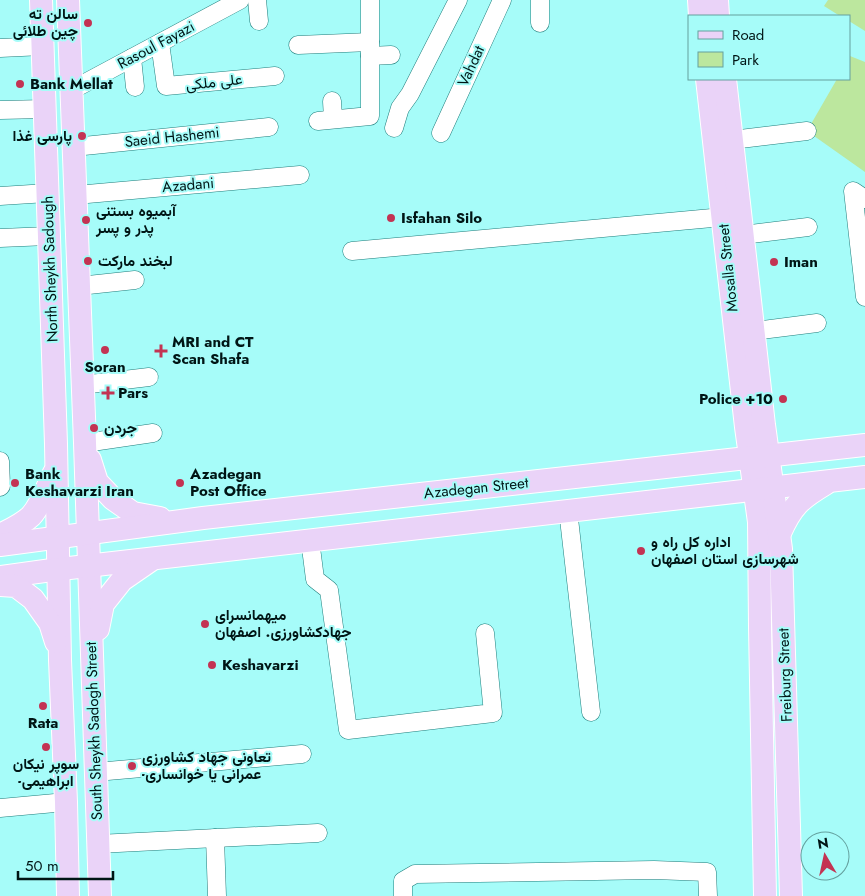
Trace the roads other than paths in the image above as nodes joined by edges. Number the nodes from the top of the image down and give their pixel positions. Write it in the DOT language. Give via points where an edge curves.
graph roads {
  1 [pos="41,0"];
  2 [pos="68,0"];
  3 [pos="240,0"];
  4 [pos="257,0"];
  5 [pos="370,0"];
  6 [pos="458,0"];
  7 [pos="502,0"];
  8 [pos="540,0"];
  9 [pos="698,0"];
  10 [pos="717,0"];
  11 [pos="700,15"];
  12 [pos="718,15"];
  13 [pos="259,21"];
  14 [pos="540,23"];
  15 [pos="160,43"];
  16 [pos="298,45"];
  17 [pos="43,46"];
  18 [pos="0,48"];
  19 [pos="370,49"];
  20 [pos="391,55"];
  21 [pos="132,58"];
  22 [pos="275,76"];
  23 [pos="707,80"];
  24 [pos="726,80"];
  25 [pos="135,87"];
  26 [pos="72,90"];
  27 [pos="332,101"];
  28 [pos="44,109"];
  29 [pos="0,110"];
  30 [pos="269,127"];
  31 [pos="394,128"];
  32 [pos="807,131"];
  33 [pos="440,133"];
  34 [pos="732,140"];
  35 [pos="74,147"];
  36 [pos="300,174"];
  37 [pos="47,194"];
  38 [pos="76,195"];
  39 [pos="0,196"];
  40 [pos="865,199"];
  41 [pos="735,222"];
  42 [pos="808,226"];
  43 [pos="48,236"];
  44 [pos="0,238"];
  45 [pos="352,251"];
  46 [pos="135,280"];
  47 [pos="79,286"];
  48 [pos="865,296"];
  49 [pos="817,323"];
  50 [pos="754,331"];
  51 [pos="81,348"];
  52 [pos="52,350"];
  53 [pos="149,377"];
  54 [pos="82,385"];
  55 [pos="755,426"];
  56 [pos="153,433"];
  57 [pos="85,443"];
  58 [pos="56,444"];
  59 [pos="865,445"];
  60 [pos="816,450"];
  61 [pos="759,456"];
  62 [pos="0,461"];
  63 [pos="710,463"];
  64 [pos="865,477"];
  65 [pos="830,480"];
  66 [pos="0,486"];
  67 [pos="764,488"];
  68 [pos="711,494"];
  69 [pos="568,510"];
  70 [pos="203,518"];
  71 [pos="780,533"];
  72 [pos="87,534"];
  73 [pos="0,535"];
  74 [pos="58,538"];
  75 [pos="310,540"];
  76 [pos="0,545"];
  77 [pos="759,557"];
  78 [pos="153,559"];
  79 [pos="89,566"];
  80 [pos="59,569"];
  81 [pos="0,577"];
  82 [pos="0,584"];
  83 [pos="485,633"];
  84 [pos="60,660"];
  85 [pos="92,664"];
  86 [pos="591,712"];
  87 [pos="302,754"];
  88 [pos="96,772"];
  89 [pos="66,802"];
  90 [pos="0,808"];
  91 [pos="318,833"];
  92 [pos="215,838"];
  93 [pos="98,844"];
  94 [pos="68,896"];
  95 [pos="100,896"];
  96 [pos="217,896"];
  97 [pos="403,896"];
  98 [pos="708,896"];
  99 [pos="765,896"];
  100 [pos="791,896"];
  1 -- 17 [label="main road, North Sheykh Sadough"];
  2 -- 26 [label="main road, North Sheykh Sadough"];
  3 -- 15 [label="street, Rasoul Fayazi"];
  4 -- 13 [label="street"];
  5 -- 19 [label="street"];
  6 -- 31 [label="street" via="400,108"];
  7 -- 33 [label="street, Vahdat"];
  8 -- 14 [label="street"];
  9 -- 11 [label="main road"];
  10 -- 12 [label="main road"];
  15 -- 21 [label="street, Rasoul Fayazi"];
  15 -- 22 [label="street, علی ملکی" via="166,86"];
  16 -- 19 [label="street"];
  17 -- 18 [label="street"];
  17 -- 28 [label="main road, North Sheykh Sadough"];
  19 -- 20 [label="street"];
  19 -- 27 [label="street" via="370,116 326,120"];
  21 -- 25 [label="street"];
  21 -- 26 [label="street, Rasoul Fayazi"];
  23 -- 41 [label="main road, Mosalla Street"];
  24 -- 34 [label="main road, Mosalla Street"];
  26 -- 35 [label="main road, North Sheykh Sadough"];
  28 -- 29 [label="street"];
  28 -- 37 [label="main road, North Sheykh Sadough"];
  30 -- 35 [label="street, Saeid Hashemi"];
  32 -- 34 [label="street"];
  34 -- 41 [label="main road, Mosalla Street"];
  35 -- 38 [label="main road, North Sheykh Sadough"];
  36 -- 38 [label="street, Azadani"];
  37 -- 39 [label="street"];
  37 -- 43 [label="main road, North Sheykh Sadough"];
  38 -- 47 [label="main road, North Sheykh Sadough"];
  40 -- 48 [label="street" via="853,191"];
  41 -- 42 [label="street"];
  41 -- 45 [label="street"];
  41 -- 50 [label="main road, Mosalla Street"];
  41 -- 55 [label="main road, Mosalla Street"];
  43 -- 44 [label="street"];
  43 -- 52 [label="main road, North Sheykh Sadough"];
  46 -- 47 [label="street"];
  47 -- 51 [label="main road, North Sheykh Sadough"];
  49 -- 50 [label="street"];
  50 -- 55 [label="main road, Mosalla Street"];
  51 -- 52 [label="main road"];
  51 -- 54 [label="main road, North Sheykh Sadough"];
  52 -- 58 [label="main road, North Sheykh Sadough"];
  53 -- 54 [label="street"];
  54 -- 57 [label="main road, North Sheykh Sadough"];
  55 -- 60 [label="main road" via="782,444"];
  55 -- 61 [label="main road, Mosalla Street"];
  55 -- 63 [label="main road" via="733,449"];
  56 -- 57 [label="street"];
  57 -- 70 [label="main road" via="97,482 133,513 158,518"];
  57 -- 72 [label="main road, North Sheykh Sadough"];
  58 -- 73 [label="main road" via="56,469 37,508 30,517"];
  58 -- 74 [label="main road, North Sheykh Sadough"];
  59 -- 60 [label="main road, Azadegan Street"];
  60 -- 61 [label="main road, Azadegan Street"];
  61 -- 63 [label="main road, Azadegan Street"];
  61 -- 67 [label="main road, Freiburg Street"];
  62 -- 66 [label="street"];
  63 -- 70 [label="main road, Azadegan Street"];
  64 -- 65 [label="main road"];
  65 -- 67 [label="main road"];
  65 -- 71 [label="main road" via="802,498 786,517"];
  67 -- 68 [label="main road"];
  67 -- 71 [label="main road, Freiburg Street"];
  67 -- 77 [label="main road, Freiburg Street" via="759,522"];
  68 -- 69 [label="main road"];
  68 -- 77 [label="main road" via="737,501 749,515"];
  69 -- 75 [label="main road"];
  69 -- 86 [label="street"];
  70 -- 72 [label="main road, Azadegan Street"];
  71 -- 100 [label="main road, Freiburg Street"];
  72 -- 74 [label="main road, Azadegan Street"];
  72 -- 79 [label="main road, South Sheykh Sadogh Street"];
  74 -- 76 [label="main road, Azadegan Street"];
  74 -- 80 [label="main road, South Sheykh Sadogh Street"];
  75 -- 78 [label="main road"];
  75 -- 83 [label="street" via="315,579 329,590 348,730 493,713"];
  77 -- 99 [label="main road, Freiburg Street"];
  78 -- 79 [label="main road"];
  78 -- 85 [label="main road" via="122,580 103,604"];
  79 -- 80 [label="main road"];
  79 -- 85 [label="main road, South Sheykh Sadogh Street"];
  80 -- 81 [label="main road"];
  80 -- 84 [label="main road, South Sheykh Sadogh Street"];
  82 -- 84 [label="main road" via="16,586 33,599 50,622"];
  84 -- 89 [label="main road, South Sheykh Sadogh Street"];
  85 -- 88 [label="main road, South Sheykh Sadogh Street"];
  87 -- 88 [label="street"];
  88 -- 93 [label="main road, South Sheykh Sadogh Street"];
  89 -- 90 [label="street"];
  89 -- 94 [label="main road, South Sheykh Sadogh Street"];
  91 -- 92 [label="street"];
  92 -- 93 [label="street"];
  92 -- 96 [label="street"];
  93 -- 95 [label="main road, South Sheykh Sadogh Street"];
  97 -- 98 [label="street" via="403,881 415,874 654,870 707,872"];
}
